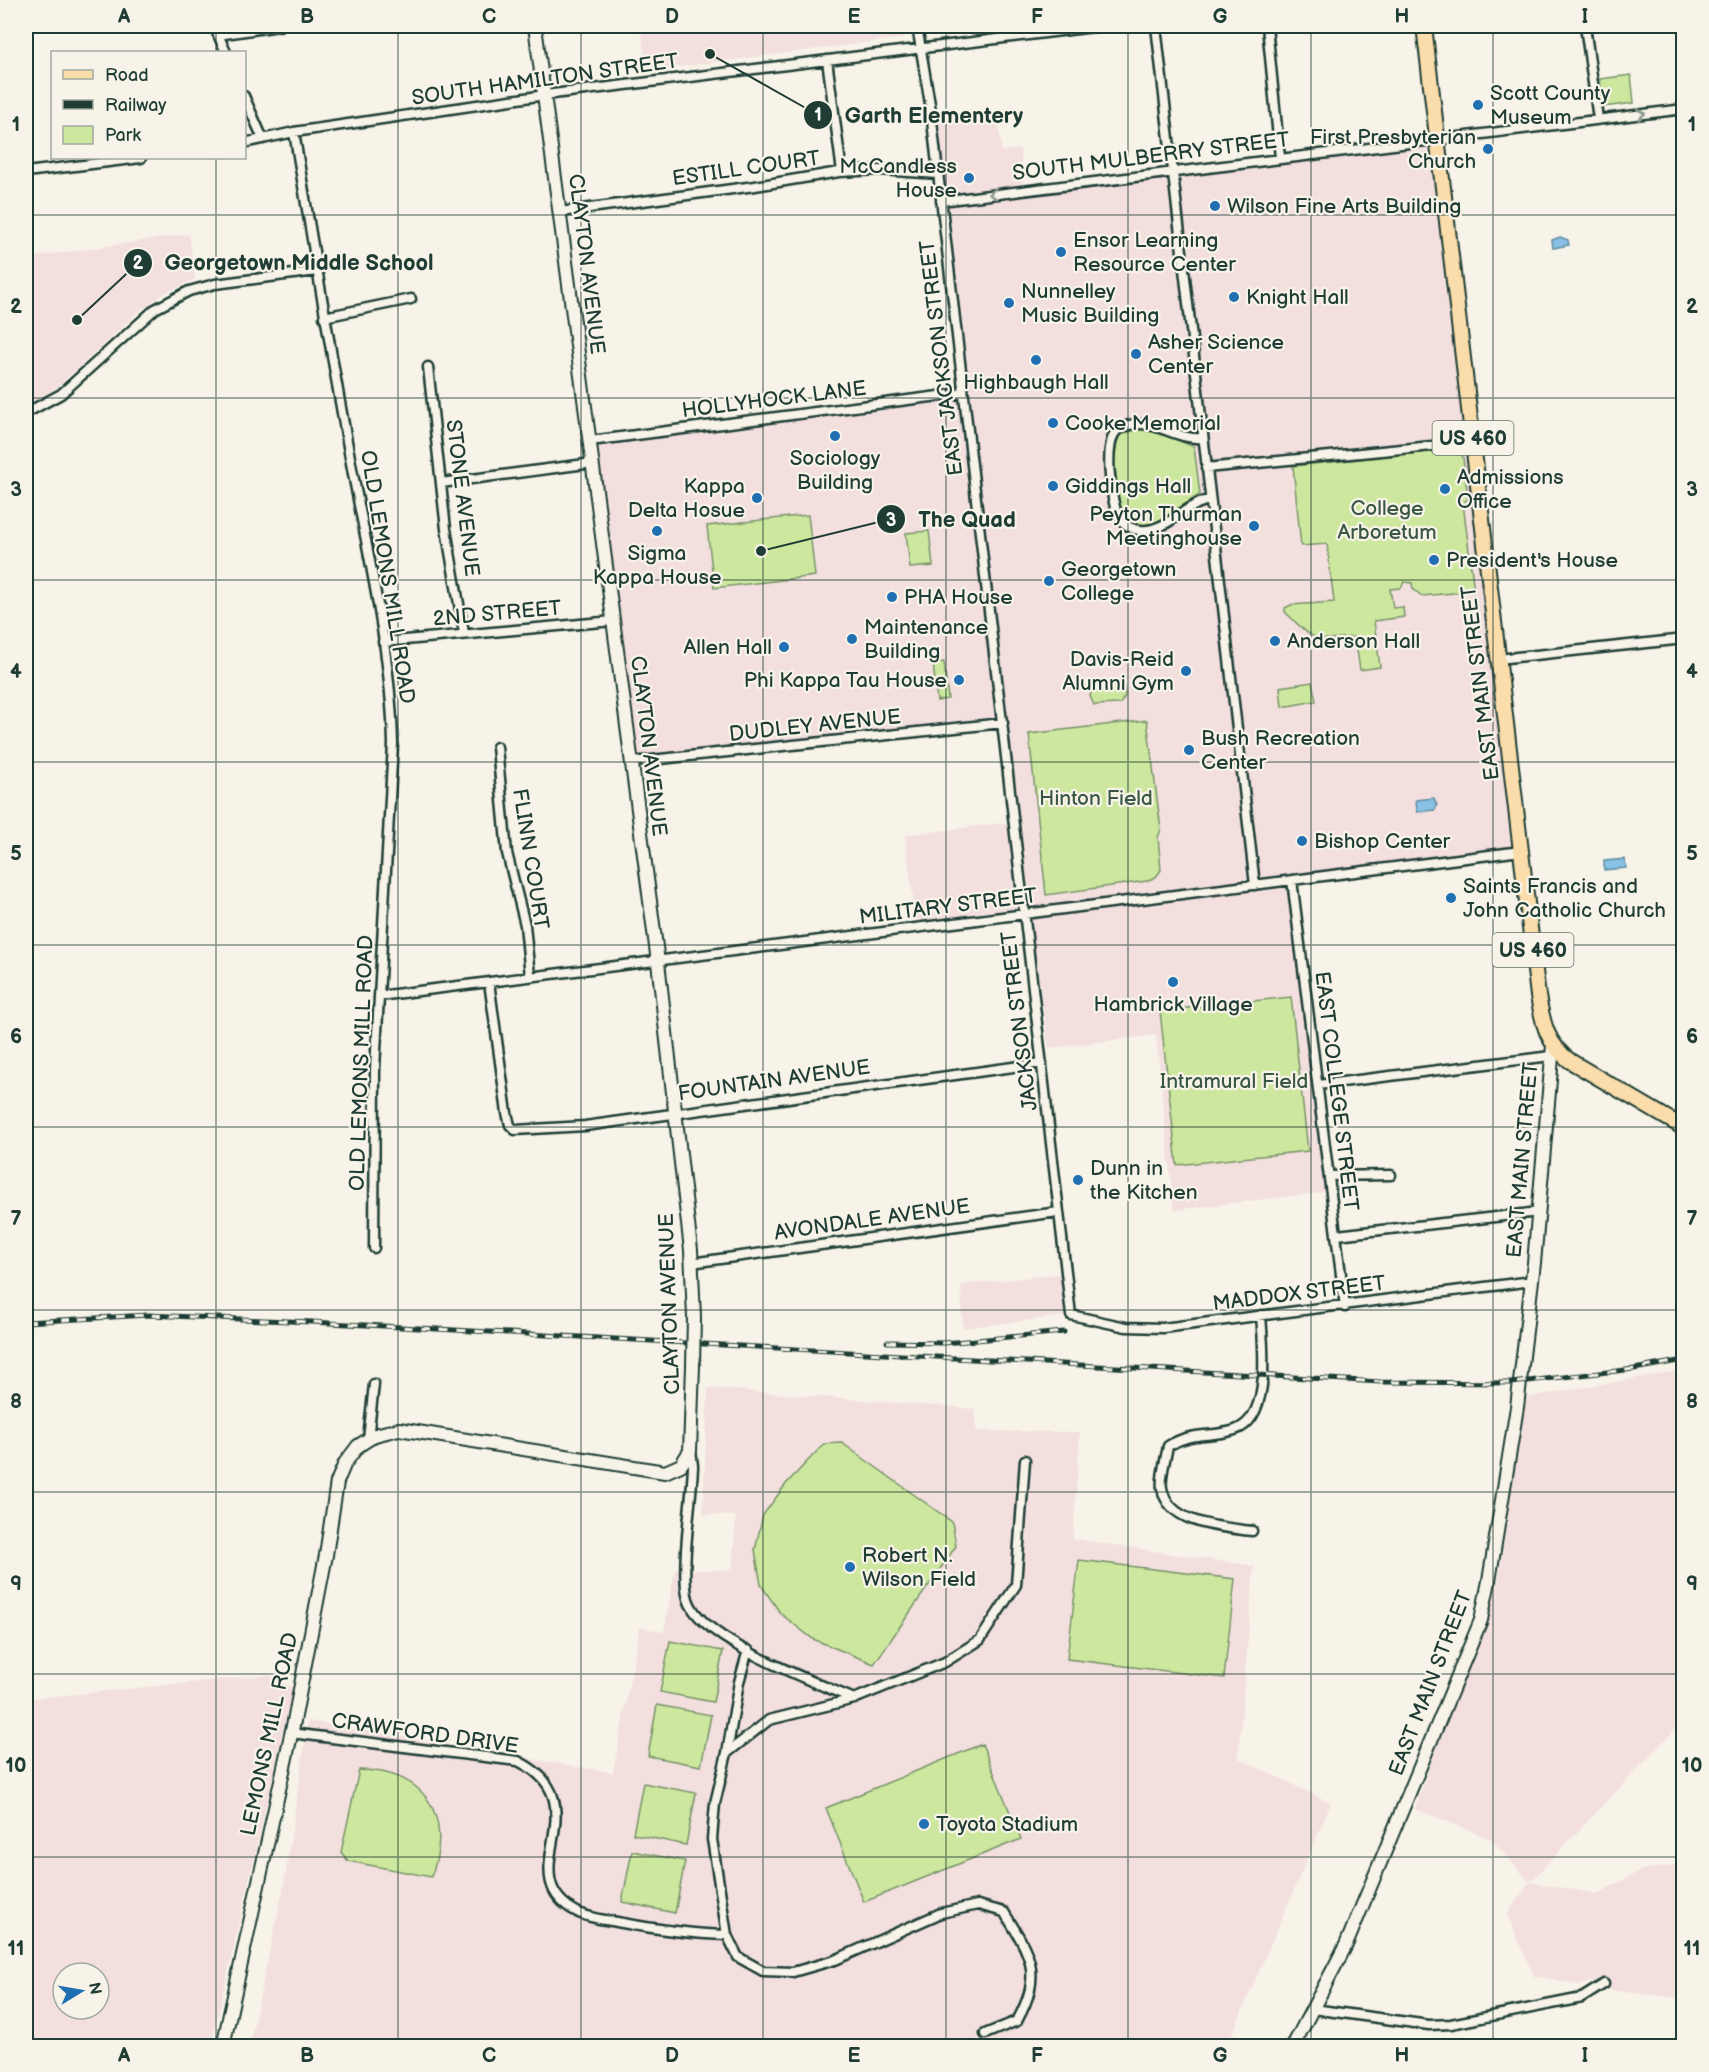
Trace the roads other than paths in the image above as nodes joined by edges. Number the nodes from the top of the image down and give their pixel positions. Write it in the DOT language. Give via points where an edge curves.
graph roads {
  1 [pos="214,26"];
  2 [pos="279,26"];
  3 [pos="535,26"];
  4 [pos="917,26"];
  5 [pos="1102,26"];
  6 [pos="1156,26"];
  7 [pos="1267,26"];
  8 [pos="1425,26"];
  9 [pos="1585,26"];
  10 [pos="1047,29"];
  11 [pos="218,35"];
  12 [pos="921,48"];
  13 [pos="226,51"];
  14 [pos="827,60"];
  15 [pos="545,95"];
  16 [pos="246,101"];
  17 [pos="1683,109"];
  18 [pos="1599,119"];
  19 [pos="294,132"];
  20 [pos="1437,138"];
  21 [pos="263,139"];
  22 [pos="246,143"];
  23 [pos="1280,158"];
  24 [pos="133,159"];
  25 [pos="1173,170"];
  26 [pos="26,172"];
  27 [pos="842,172"];
  28 [pos="938,174"];
  29 [pos="941,201"];
  30 [pos="560,212"];
  31 [pos="317,271"];
  32 [pos="411,299"];
  33 [pos="324,317"];
  34 [pos="428,367"];
  35 [pos="962,393"];
  36 [pos="26,413"];
  37 [pos="1203,438"];
  38 [pos="590,441"];
  39 [pos="1473,442"];
  40 [pos="593,463"];
  41 [pos="1206,468"];
  42 [pos="441,483"];
  43 [pos="1210,500"];
  44 [pos="613,621"];
  45 [pos="464,633"];
  46 [pos="1683,639"];
  47 [pos="383,642"];
  48 [pos="1498,659"];
  49 [pos="1003,723"];
  50 [pos="497,747"];
  51 [pos="632,762"];
  52 [pos="1521,851"];
  53 [pos="1292,880"];
  54 [pos="1255,885"];
  55 [pos="1025,915"];
  56 [pos="658,962"];
  57 [pos="530,976"];
  58 [pos="489,982"];
  59 [pos="379,996"];
  60 [pos="1552,1051"];
  61 [pos="1042,1063"];
  62 [pos="1318,1084"];
  63 [pos="674,1112"];
  64 [pos="1681,1121"];
  65 [pos="1391,1175"];
  66 [pos="1329,1176"];
  67 [pos="1058,1212"];
  68 [pos="1539,1212"];
  69 [pos="1336,1235"];
  70 [pos="374,1248"];
  71 [pos="691,1263"];
  72 [pos="1532,1281"];
  73 [pos="1345,1307"];
  74 [pos="1071,1315"];
  75 [pos="1262,1315"];
  76 [pos="374,1384"];
  77 [pos="368,1439"];
  78 [pos="691,1446"];
  79 [pos="1025,1460"];
  80 [pos="1252,1531"];
  81 [pos="748,1650"];
  82 [pos="854,1699"];
  83 [pos="291,1733"];
  84 [pos="727,1754"];
  85 [pos="727,1935"];
  86 [pos="1604,1984"];
  87 [pos="1313,2009"];
  88 [pos="985,2034"];
  89 [pos="223,2046"];
  90 [pos="1293,2046"];
  1 -- 11 [label="street"];
  2 -- 11 [label="street"];
  3 -- 15 [label="street, CLAYTON AVENUE"];
  4 -- 12 [label="street, EAST JACKSON STREET"];
  5 -- 10 [label="street, SOUTH HAMILTON STREET"];
  6 -- 25 [label="street"];
  7 -- 23 [label="street"];
  8 -- 20 [label="main road, EAST MAIN STREET / US 460"];
  9 -- 18 [label="street"];
  10 -- 12 [label="street, SOUTH HAMILTON STREET"];
  11 -- 13 [label="street"];
  12 -- 14 [label="street, SOUTH HAMILTON STREET"];
  12 -- 28 [label="street, EAST JACKSON STREET"];
  14 -- 15 [label="street, SOUTH HAMILTON STREET"];
  14 -- 27 [label="street"];
  15 -- 19 [label="street, SOUTH HAMILTON STREET"];
  15 -- 30 [label="street, CLAYTON AVENUE"];
  16 -- 21 [label="street"];
  18 -- 17 [label="street, SOUTH MULBERRY STREET, one-way"];
  18 -- 20 [label="street, SOUTH MULBERRY STREET"];
  19 -- 21 [label="street, SOUTH HAMILTON STREET"];
  19 -- 31 [label="street, OLD LEMONS MILL ROAD"];
  20 -- 23 [label="street, SOUTH MULBERRY STREET"];
  20 -- 39 [label="main road, EAST MAIN STREET / US 460"];
  21 -- 22 [label="street, SOUTH HAMILTON STREET"];
  23 -- 25 [label="street, SOUTH MULBERRY STREET"];
  24 -- 26 [label="street"];
  25 -- 29 [label="street, SOUTH MULBERRY STREET, one-way"];
  25 -- 37 [label="street"];
  27 -- 28 [label="street, ESTILL COURT"];
  27 -- 30 [label="street, ESTILL COURT"];
  28 -- 29 [label="street, EAST JACKSON STREET"];
  29 -- 35 [label="street, EAST JACKSON STREET"];
  30 -- 38 [label="street, CLAYTON AVENUE"];
  31 -- 33 [label="street, OLD LEMONS MILL ROAD"];
  31 -- 36 [label="street" via="189,291 155,309 61,394"];
  32 -- 33 [label="street"];
  33 -- 47 [label="street, OLD LEMONS MILL ROAD"];
  34 -- 42 [label="street, STONE AVENUE"];
  35 -- 38 [label="street, HOLLYHOCK LANE"];
  35 -- 49 [label="street, EAST JACKSON STREET"];
  37 -- 41 [label="street"];
  37 -- 43 [label="street" via="1190,439 1142,423 1115,432 1108,456 1115,508 1121,521 1131,527 1154,528 1197,502"];
  38 -- 40 [label="street, CLAYTON AVENUE"];
  39 -- 41 [label="street"];
  39 -- 48 [label="main road, EAST MAIN STREET / US 460"];
  40 -- 42 [label="street"];
  40 -- 44 [label="street, CLAYTON AVENUE"];
  41 -- 43 [label="street"];
  42 -- 45 [label="street, STONE AVENUE"];
  43 -- 54 [label="street"];
  44 -- 45 [label="street, 2ND STREET"];
  44 -- 51 [label="street, CLAYTON AVENUE"];
  45 -- 47 [label="street, 2ND STREET"];
  46 -- 48 [label="street"];
  47 -- 59 [label="street, OLD LEMONS MILL ROAD" via="393,744"];
  48 -- 52 [label="main road, EAST MAIN STREET / US 460"];
  49 -- 51 [label="street, DUDLEY AVENUE"];
  49 -- 55 [label="street, JACKSON STREET"];
  50 -- 57 [label="street, FLINN COURT" via="507,853 525,925"];
  51 -- 56 [label="street, CLAYTON AVENUE"];
  52 -- 53 [label="street, MILITARY STREET"];
  52 -- 60 [label="main road, EAST MAIN STREET / US 460" via="1539,1004"];
  53 -- 54 [label="street, MILITARY STREET"];
  53 -- 62 [label="street, EAST COLLEGE STREET"];
  54 -- 55 [label="street, MILITARY STREET"];
  55 -- 56 [label="street, MILITARY STREET"];
  55 -- 61 [label="street, JACKSON STREET"];
  56 -- 57 [label="street, MILITARY STREET"];
  56 -- 63 [label="street, CLAYTON AVENUE"];
  57 -- 58 [label="street, MILITARY STREET"];
  58 -- 59 [label="street, MILITARY STREET"];
  58 -- 63 [label="street, FOUNTAIN AVENUE" via="512,1127 521,1130 585,1126"];
  59 -- 70 [label="street, OLD LEMONS MILL ROAD"];
  60 -- 62 [label="street"];
  60 -- 64 [label="main road, US 460"];
  60 -- 68 [label="street, EAST MAIN STREET"];
  61 -- 63 [label="street, FOUNTAIN AVENUE"];
  61 -- 67 [label="street, JACKSON STREET"];
  62 -- 66 [label="street, EAST COLLEGE STREET"];
  63 -- 71 [label="street, CLAYTON AVENUE"];
  65 -- 66 [label="street"];
  66 -- 69 [label="street, EAST COLLEGE STREET"];
  67 -- 71 [label="street, AVONDALE AVENUE"];
  67 -- 74 [label="street, JACKSON STREET"];
  68 -- 69 [label="street"];
  68 -- 72 [label="street, EAST MAIN STREET"];
  69 -- 73 [label="street, EAST COLLEGE STREET"];
  71 -- 78 [label="street, CLAYTON AVENUE, bridge"];
  72 -- 73 [label="street, MADDOX STREET"];
  72 -- 87 [label="street, EAST MAIN STREET" via="1517,1407 1480,1620 1346,1945"];
  73 -- 75 [label="street, MADDOX STREET"];
  74 -- 75 [label="street, MADDOX STREET" via="1126,1327 1154,1328"];
  75 -- 80 [label="street" via="1264,1376 1256,1409 1244,1426 1184,1437 1168,1446 1162,1487 1168,1503 1186,1517 1213,1526"];
  76 -- 77 [label="street"];
  77 -- 78 [label="street, LEMONS MILL ROAD" via="386,1431 409,1430 660,1473 686,1460"];
  77 -- 83 [label="street, LEMONS MILL ROAD" via="348,1457 337,1482"];
  78 -- 81 [label="street" via="688,1598 700,1621 722,1638"];
  79 -- 82 [label="street" via="1016,1585 980,1640 945,1662"];
  81 -- 82 [label="street"];
  81 -- 84 [label="street"];
  82 -- 84 [label="street" via="769,1720"];
  83 -- 85 [label="street, CRAWFORD DRIVE" via="518,1761 535,1770 556,1800 549,1874 559,1897 577,1912 674,1933"];
  83 -- 89 [label="street, LEMONS MILL ROAD"];
  84 -- 85 [label="street" via="715,1803 712,1839"];
  85 -- 88 [label="street" via="738,1957 763,1971 793,1972 835,1960 941,1913 978,1905 1004,1912 1022,1941 1032,1970 1032,1987 1017,2021"];
  86 -- 87 [label="street" via="1582,1998 1451,2024 1429,2025"];
  87 -- 90 [label="street, EAST MAIN STREET"];
}
